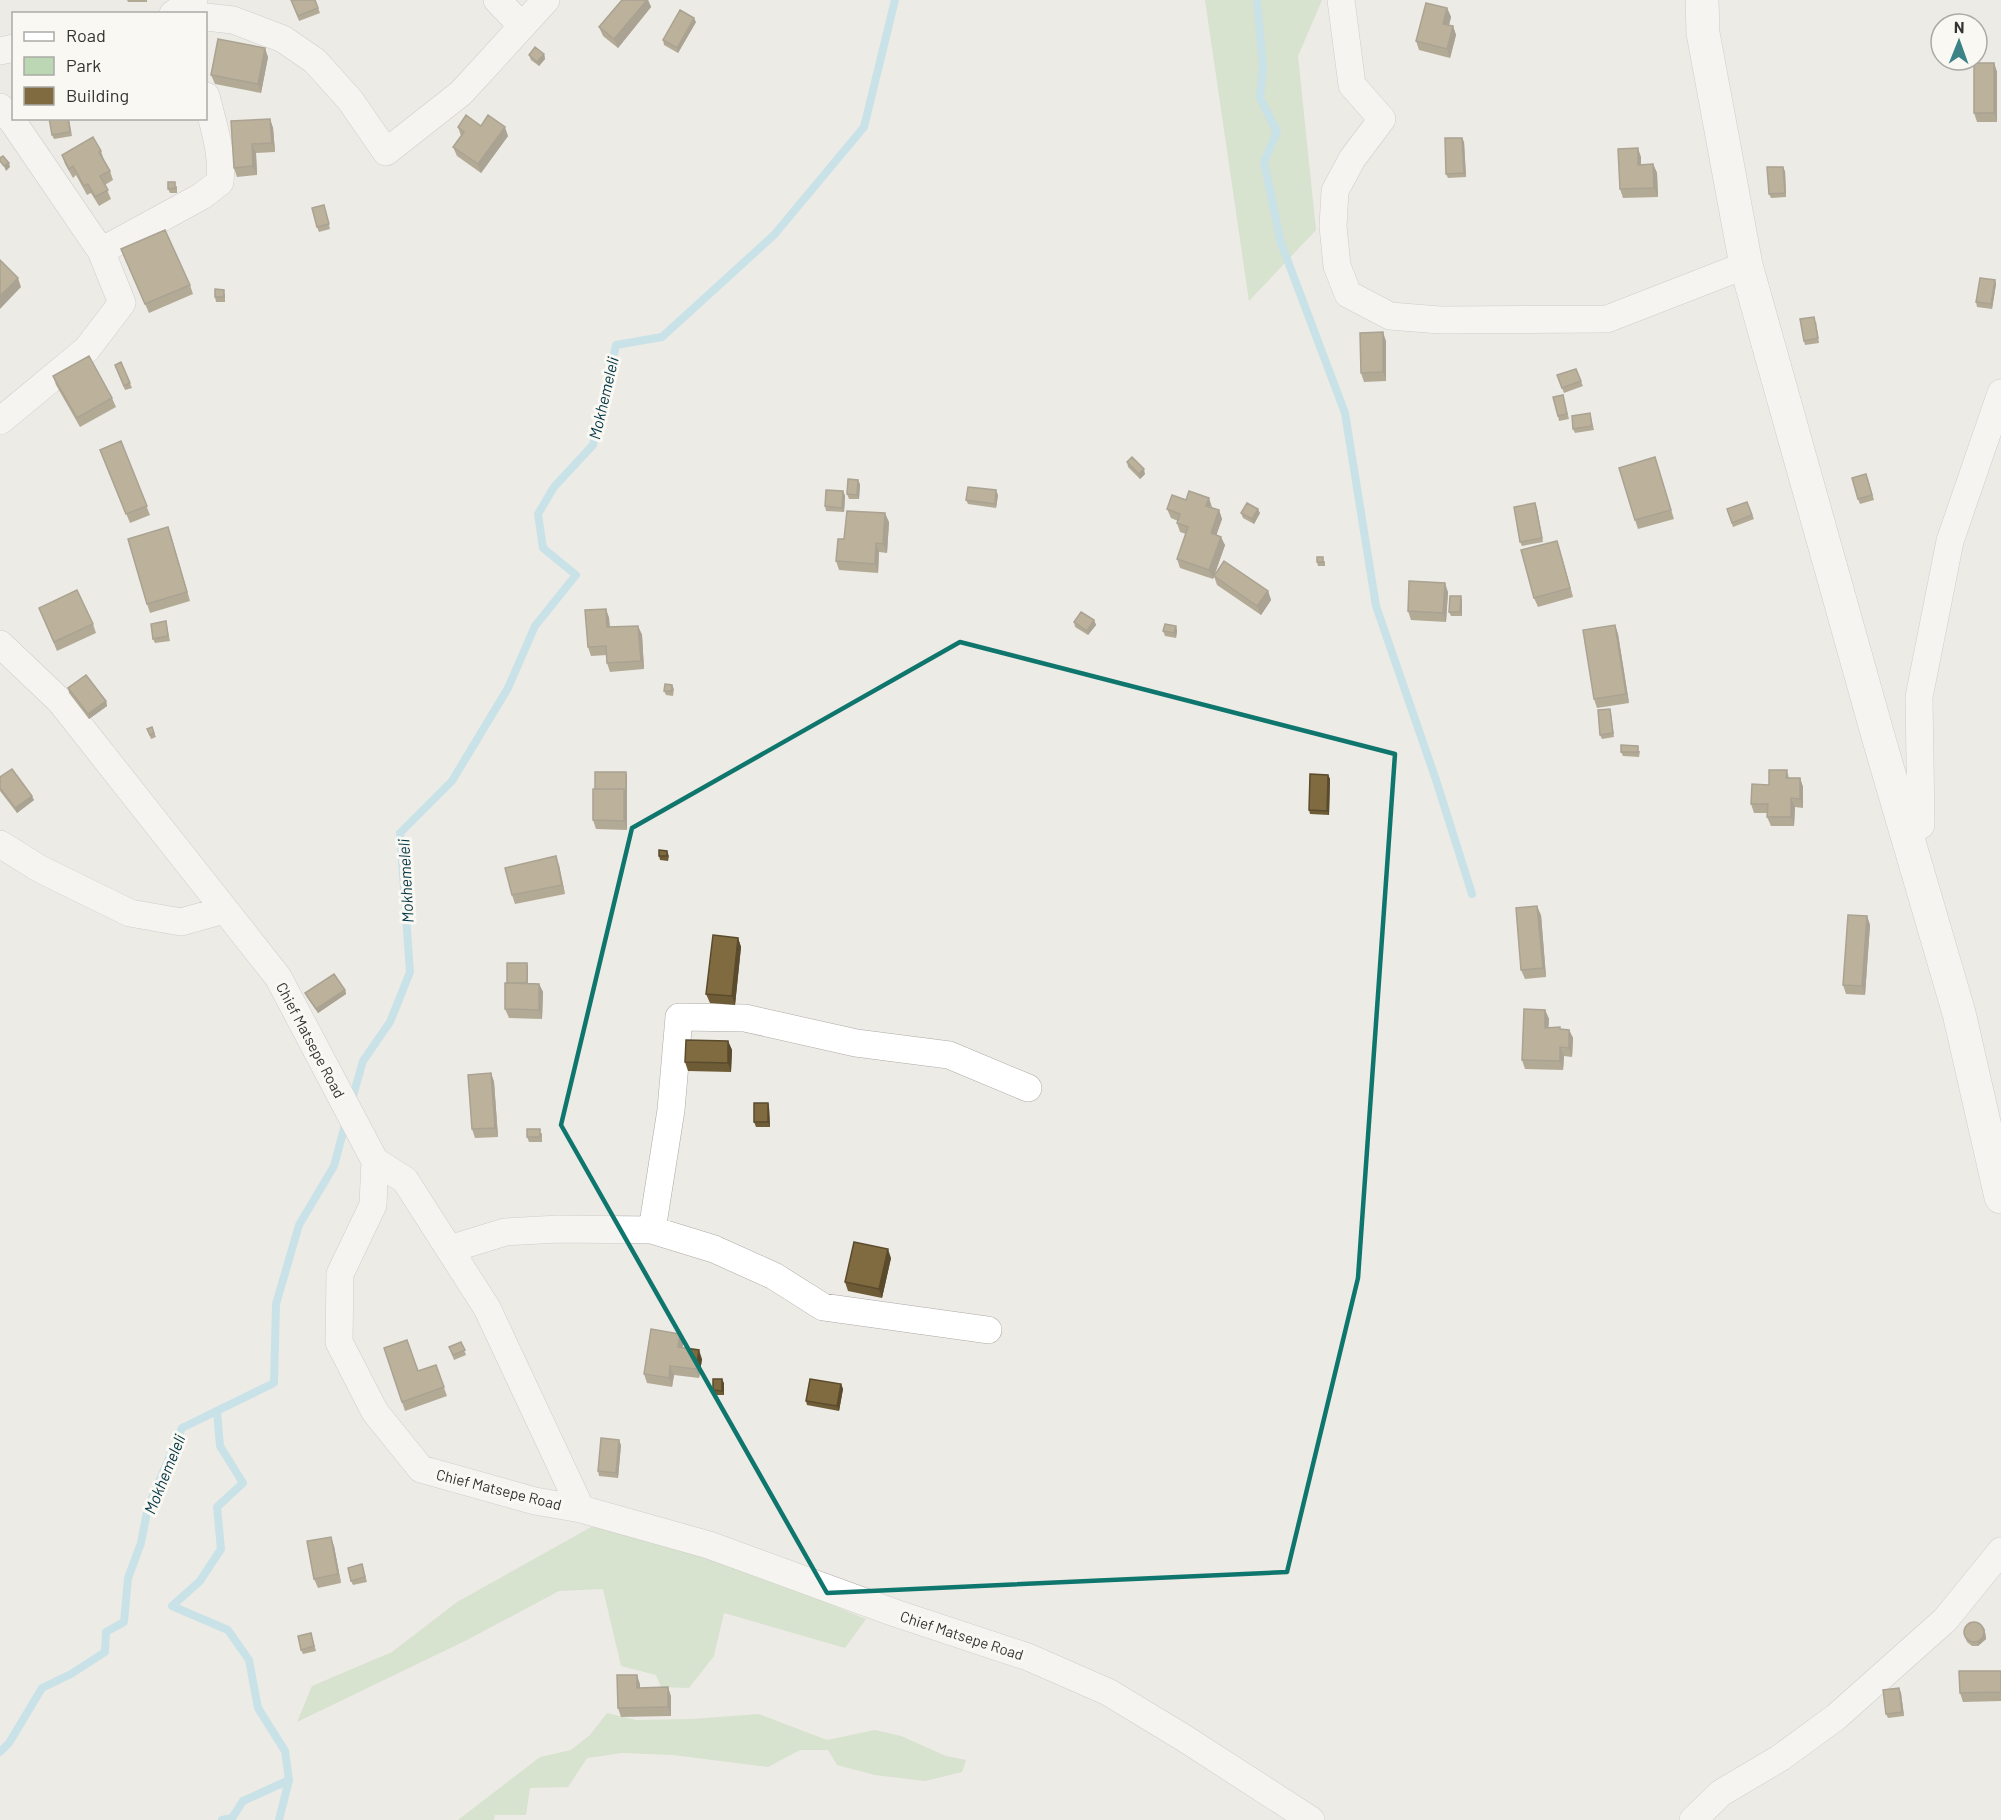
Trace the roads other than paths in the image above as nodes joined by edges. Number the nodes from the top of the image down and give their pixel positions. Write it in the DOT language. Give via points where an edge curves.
graph roads {
  1 [pos="194,0"];
  2 [pos="497,0"];
  3 [pos="546,0"];
  4 [pos="1341,0"];
  5 [pos="1702,0"];
  6 [pos="176,12"];
  7 [pos="207,17"];
  8 [pos="521,26"];
  9 [pos="207,99"];
  10 [pos="0,107"];
  11 [pos="12,120"];
  12 [pos="12,120"];
  13 [pos="101,251"];
  14 [pos="1746,266"];
  15 [pos="2001,393"];
  16 [pos="0,421"];
  17 [pos="0,644"];
  18 [pos="1907,835"];
  19 [pos="0,844"];
  20 [pos="224,910"];
  21 [pos="1028,1088"];
  22 [pos="375,1161"];
  23 [pos="2001,1197"];
  24 [pos="652,1230"];
  25 [pos="450,1249"];
  26 [pos="988,1330"];
  27 [pos="581,1509"];
  28 [pos="2001,1551"];
  29 [pos="1311,1820"];
  30 [pos="1693,1820"];
  1 -- 6 [label="street"];
  2 -- 8 [label="street"];
  3 -- 8 [label="street"];
  4 -- 14 [label="street" via="1352,85 1382,119 1335,190 1337,267 1348,294 1390,316 1440,320 1607,319"];
  5 -- 14 [label="street" via="1703,33"];
  7 -- 8 [label="street" via="233,20 283,39 315,61 350,100 386,152 461,93"];
  9 -- 13 [label="street" via="218,136 220,182 202,196"];
  10 -- 11 [label="street"];
  12 -- 13 [label="street"];
  13 -- 16 [label="street" via="122,303 87,349"];
  14 -- 18 [label="street"];
  15 -- 18 [label="street" via="1950,542 1918,697 1921,825"];
  17 -- 20 [label="street, Chief Matsepe Road" via="60,701"];
  18 -- 23 [label="street" via="1959,1013"];
  19 -- 20 [label="street" via="40,869 130,913 181,922"];
  20 -- 22 [label="street, Chief Matsepe Road" via="278,977"];
  21 -- 24 [label="street" via="949,1055 856,1043 744,1018 679,1017 671,1110"];
  22 -- 25 [label="street" via="405,1180"];
  22 -- 27 [label="street, Chief Matsepe Road" via="373,1205 340,1274 339,1342 375,1412 421,1469 535,1501"];
  24 -- 25 [label="street" via="505,1232"];
  24 -- 26 [label="street" via="714,1249 774,1276 823,1307"];
  25 -- 27 [label="street" via="487,1308"];
  27 -- 29 [label="street, Chief Matsepe Road" via="709,1545 1028,1657 1108,1692"];
  28 -- 30 [label="street" via="1945,1620 1836,1718 1721,1793"];
}
